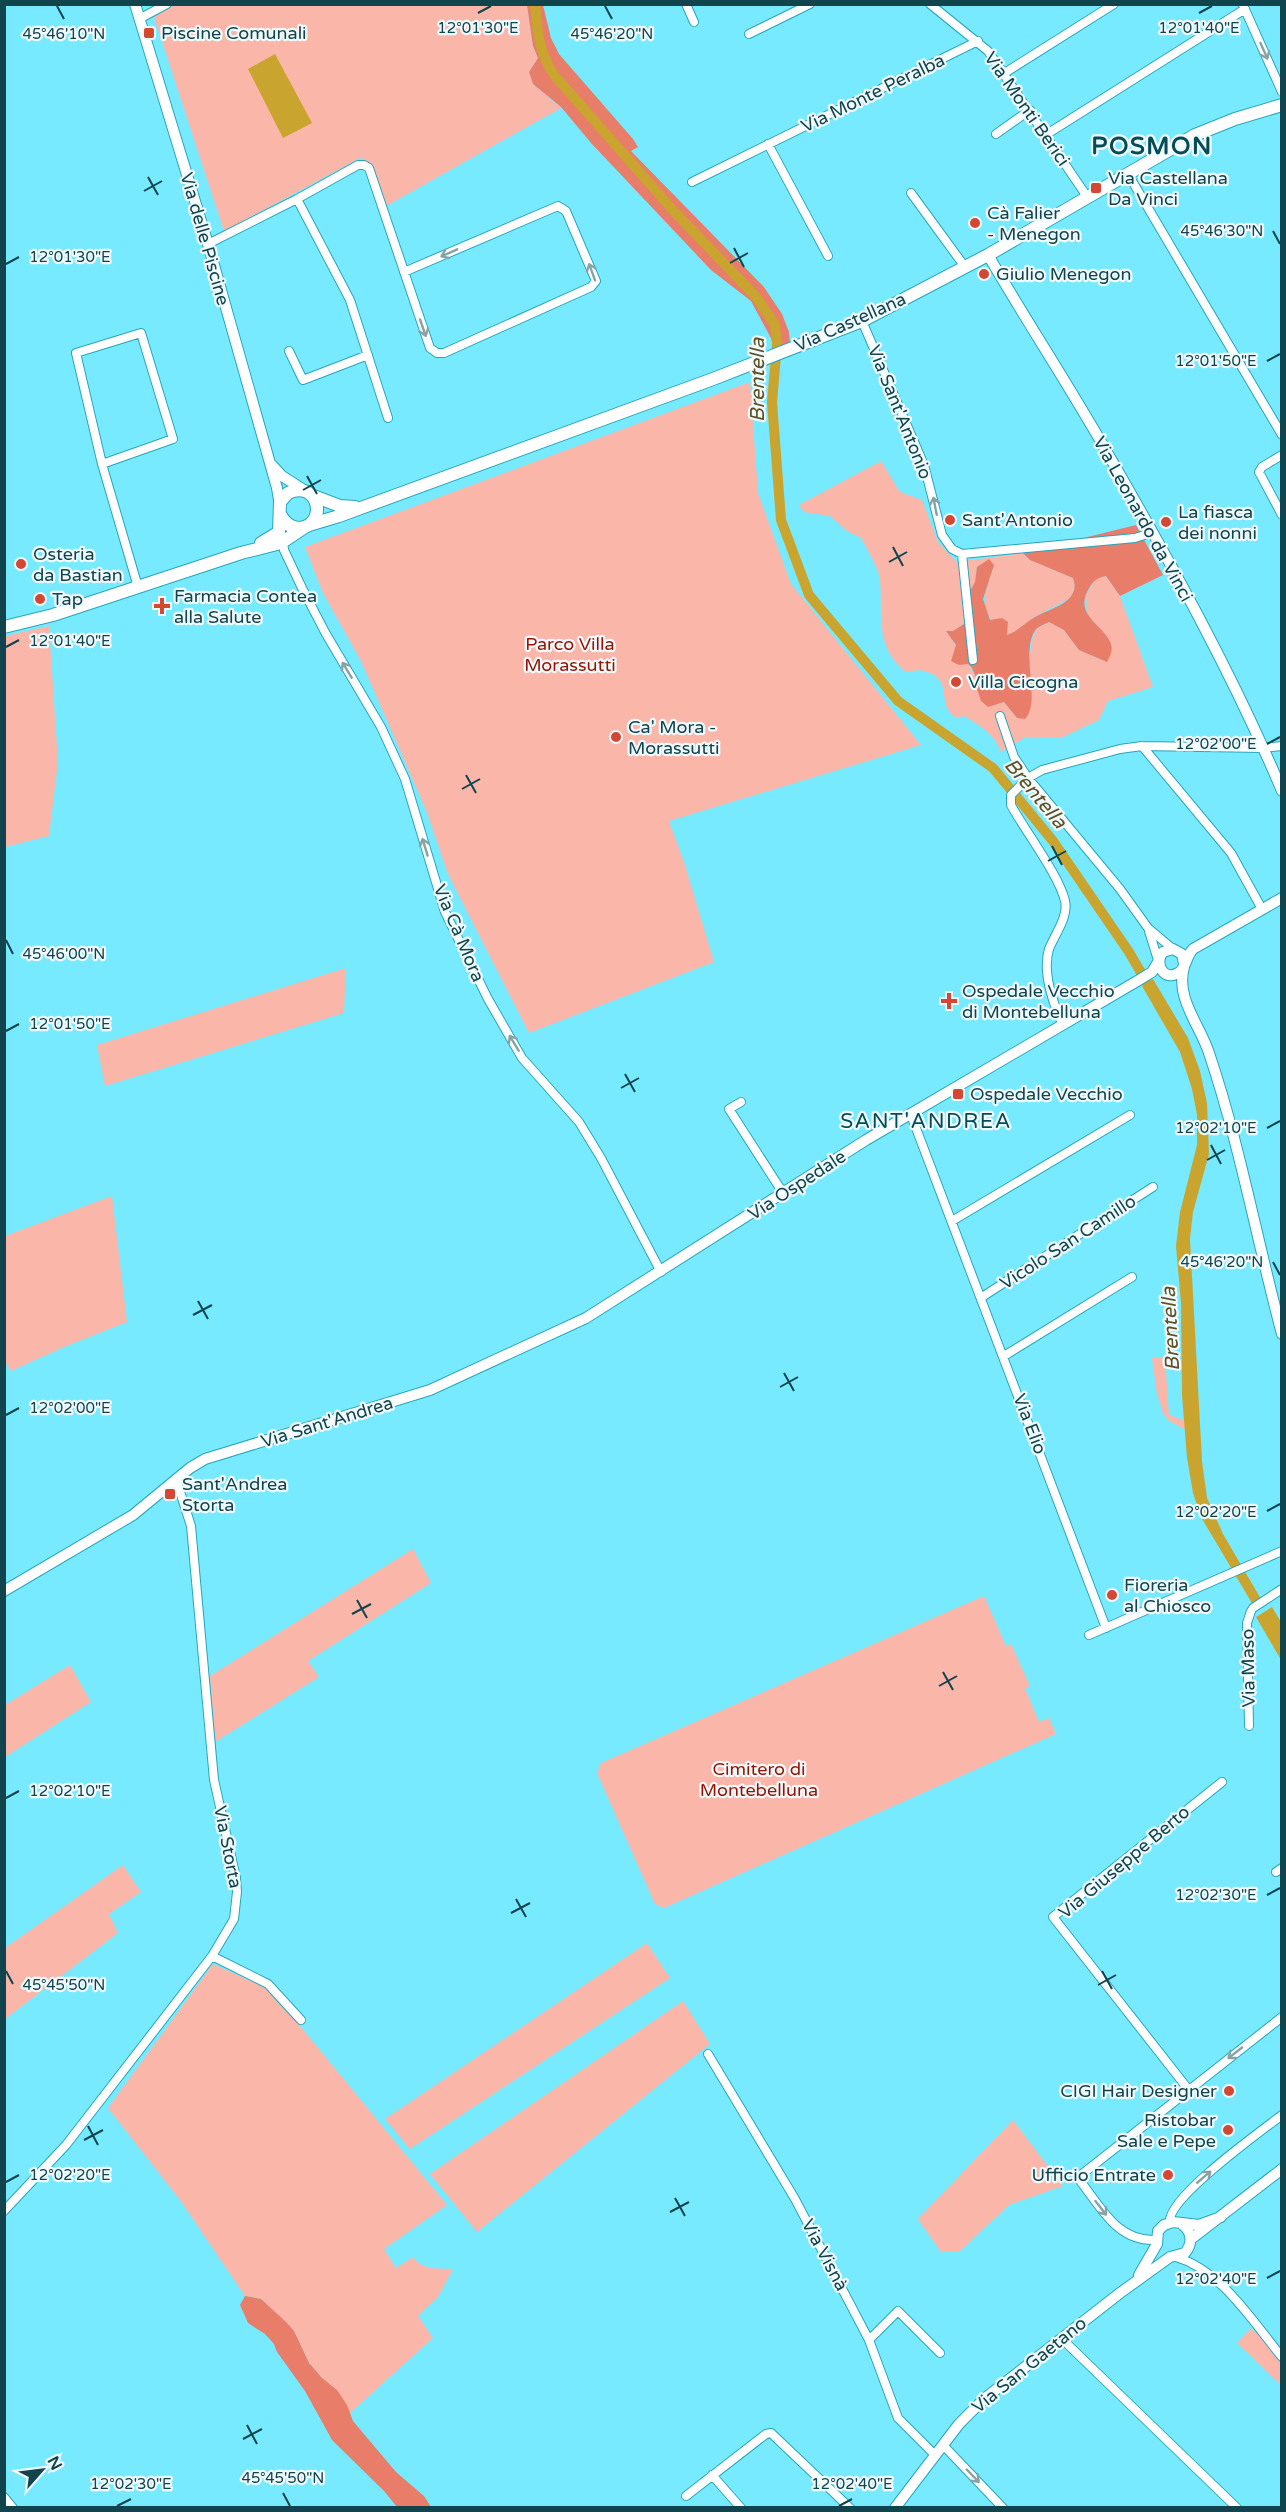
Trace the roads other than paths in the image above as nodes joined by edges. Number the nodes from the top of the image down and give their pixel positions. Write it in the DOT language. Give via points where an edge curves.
graph roads {
  1 [pos="135,4"];
  2 [pos="167,4"];
  3 [pos="686,4"];
  4 [pos="810,4"];
  5 [pos="930,4"];
  6 [pos="1114,4"];
  7 [pos="1244,7"];
  8 [pos="139,19"];
  9 [pos="694,22"];
  10 [pos="748,34"];
  11 [pos="978,41"];
  12 [pos="1004,74"];
  13 [pos="1281,92"];
  14 [pos="1281,105"];
  15 [pos="1030,111"];
  16 [pos="996,134"];
  17 [pos="1047,134"];
  18 [pos="768,144"];
  19 [pos="1128,174"];
  20 [pos="692,182"];
  21 [pos="911,193"];
  22 [pos="1088,198"];
  23 [pos="297,199"];
  24 [pos="207,244"];
  25 [pos="988,255"];
  26 [pos="828,256"];
  27 [pos="965,267"];
  28 [pos="404,272"];
  29 [pos="862,321"];
  30 [pos="289,351"];
  31 [pos="368,355"];
  32 [pos="388,418"];
  33 [pos="1281,435"];
  34 [pos="1281,454"];
  35 [pos="269,459"];
  36 [pos="102,464"];
  37 [pos="309,493"];
  38 [pos="364,506"];
  39 [pos="280,510"];
  40 [pos="1281,515"];
  41 [pos="307,526"];
  42 [pos="1152,533"];
  43 [pos="283,541"];
  44 [pos="241,553"];
  45 [pos="962,554"];
  46 [pos="138,587"];
  47 [pos="4,627"];
  48 [pos="973,660"];
  49 [pos="1000,716"];
  50 [pos="1142,746"];
  51 [pos="1281,746"];
  52 [pos="1263,748"];
  53 [pos="1028,778"];
  54 [pos="1281,791"];
  55 [pos="1281,898"];
  56 [pos="1262,909"];
  57 [pos="1148,928"];
  58 [pos="1198,945"];
  59 [pos="1175,949"];
  60 [pos="1184,966"];
  61 [pos="1161,967"];
  62 [pos="1186,1003"];
  63 [pos="1063,1025"];
  64 [pos="741,1102"];
  65 [pos="912,1115"];
  66 [pos="1130,1115"];
  67 [pos="1153,1187"];
  68 [pos="783,1193"];
  69 [pos="952,1221"];
  70 [pos="661,1272"];
  71 [pos="1132,1277"];
  72 [pos="982,1297"];
  73 [pos="1281,1334"];
  74 [pos="1004,1356"];
  75 [pos="176,1479"];
  76 [pos="1281,1551"];
  77 [pos="1281,1589"];
  78 [pos="4,1591"];
  79 [pos="1106,1628"];
  80 [pos="1089,1635"];
  81 [pos="1249,1726"];
  82 [pos="1222,1782"];
  83 [pos="212,1956"];
  84 [pos="1281,2017"];
  85 [pos="301,2020"];
  86 [pos="708,2054"];
  87 [pos="1188,2089"];
  88 [pos="1281,2115"];
  89 [pos="1281,2169"];
  90 [pos="4,2211"];
  91 [pos="1221,2217"];
  92 [pos="1176,2223"];
  93 [pos="1156,2242"];
  94 [pos="1191,2242"];
  95 [pos="1173,2257"];
  96 [pos="1202,2268"];
  97 [pos="1126,2288"];
  98 [pos="1061,2338"];
  99 [pos="869,2340"];
  100 [pos="940,2353"];
  101 [pos="1281,2357"];
  102 [pos="943,2445"];
  103 [pos="935,2455"];
  104 [pos="712,2475"];
  105 [pos="686,2496"];
  106 [pos="4,2497"];
  107 [pos="13,2508"];
  108 [pos="741,2508"];
  109 [pos="850,2508"];
  110 [pos="895,2508"];
  111 [pos="1003,2508"];
  112 [pos="1237,2508"];
  1 -- 8 [label="street, Via delle Piscine"];
  2 -- 8 [label="street"];
  3 -- 9 [label="street"];
  4 -- 10 [label="street"];
  5 -- 11 [label="street, Via Monti Berici"];
  6 -- 12 [label="street"];
  7 -- 13 [label="street, one-way"];
  7 -- 17 [label="street"];
  8 -- 24 [label="street, Via delle Piscine"];
  11 -- 12 [label="street, Via Monti Berici"];
  11 -- 18 [label="street, Via Monte Peralba"];
  12 -- 15 [label="street, Via Monti Berici"];
  14 -- 19 [label="main road, Via Castellana" via="1195,135"];
  15 -- 16 [label="street"];
  15 -- 17 [label="street, Via Monti Berici"];
  17 -- 22 [label="street, Via Monti Berici"];
  18 -- 20 [label="street, Via Monte Peralba"];
  18 -- 26 [label="street"];
  19 -- 22 [label="main road, Via Castellana"];
  19 -- 33 [label="street"];
  21 -- 27 [label="street"];
  22 -- 25 [label="main road, Via Castellana"];
  23 -- 24 [label="street"];
  23 -- 28 [label="street" via="358,165 366,166"];
  23 -- 31 [label="street" via="350,300"];
  24 -- 35 [label="street, Via delle Piscine"];
  25 -- 27 [label="main road, Via Castellana"];
  25 -- 42 [label="street, Via Leonardo da Vinci"];
  27 -- 29 [label="main road, Via Castellana"];
  28 -- 28 [label="street, one-way" via="430,348 441,354 591,288 596,281 566,211 558,206"];
  29 -- 38 [label="main road, Via Castellana"];
  45 -- 29 [label="street, Via Sant'Antonio, one-way" via="952,549 942,535 924,465"];
  30 -- 31 [label="street" via="303,380"];
  31 -- 32 [label="street"];
  34 -- 40 [label="street" via="1259,472"];
  35 -- 37 [label="street, Via delle Piscine" via="279,473"];
  35 -- 39 [label="street, Via delle Piscine"];
  36 -- 36 [label="street" via="173,439 141,333 76,353"];
  36 -- 46 [label="street"];
  37 -- 38 [label="main road, Via Castellana" via="340,506"];
  37 -- 39 [label="main road" via="288,493"];
  37 -- 41 [label="main road" via="317,510"];
  38 -- 41 [label="main road, Via Castellana"];
  39 -- 41 [label="main road" via="284,522"];
  39 -- 44 [label="main road, Via Castellana" via="277,535"];
  41 -- 43 [label="main road, Via Castellana"];
  42 -- 45 [label="street" via="1135,538"];
  42 -- 52 [label="street, Via Leonardo da Vinci"];
  43 -- 44 [label="main road, Via Castellana"];
  70 -- 43 [label="street, Via Cà Mora, one-way" via="579,1122 522,1058 488,999 446,912 405,778 381,727 302,588"];
  44 -- 46 [label="main road, Via Castellana"];
  45 -- 48 [label="street"];
  46 -- 47 [label="main road, Via Castellana"];
  49 -- 53 [label="street" via="1014,757"];
  50 -- 52 [label="street"];
  50 -- 53 [label="street" via="1042,770"];
  50 -- 56 [label="street" via="1231,853"];
  51 -- 52 [label="street"];
  52 -- 54 [label="street, Via Leonardo da Vinci"];
  53 -- 57 [label="street"];
  53 -- 63 [label="street" via="1011,795 1011,805 1065,902 1047,968"];
  55 -- 56 [label="street"];
  56 -- 58 [label="street"];
  57 -- 59 [label="street"];
  57 -- 61 [label="street"];
  58 -- 59 [label="street"];
  58 -- 60 [label="street" via="1189,953"];
  59 -- 60 [label="street" via="1182,954"];
  59 -- 61 [label="street" via="1163,951"];
  60 -- 61 [label="street" via="1174,975"];
  60 -- 62 [label="street" via="1182,989"];
  61 -- 62 [label="street"];
  61 -- 63 [label="street, Via Ospedale"];
  62 -- 73 [label="street" via="1209,1052 1231,1123"];
  63 -- 65 [label="street, Via Ospedale"];
  64 -- 68 [label="street" via="729,1109"];
  65 -- 68 [label="street, Via Ospedale"];
  65 -- 69 [label="street, Via Elio"];
  66 -- 69 [label="street"];
  67 -- 72 [label="street, Vicolo San Camillo"];
  68 -- 70 [label="street, Via Ospedale"];
  69 -- 72 [label="street, Via Elio"];
  70 -- 75 [label="street, Via Sant'Andrea" via="586,1318 430,1390 205,1459"];
  71 -- 74 [label="street"];
  72 -- 74 [label="street, Via Elio"];
  74 -- 79 [label="street, Via Elio"];
  75 -- 78 [label="street, Via Sant'Andrea" via="133,1515"];
  75 -- 83 [label="street, Via Storta" via="191,1526 214,1780 237,1892 234,1919"];
  76 -- 79 [label="street"];
  77 -- 81 [label="street, Via Maso" via="1252,1609 1247,1623"];
  79 -- 80 [label="street"];
  82 -- 87 [label="street, Via Giuseppe Berto" via="1053,1917"];
  83 -- 85 [label="street" via="268,1984"];
  83 -- 90 [label="street, Via Storta" via="66,2145"];
  84 -- 87 [label="street, one-way"];
  86 -- 99 [label="street, Via Visnà" via="795,2199"];
  87 -- 93 [label="street, one-way" via="1081,2175 1081,2182 1118,2230 1141,2241"];
  92 -- 88 [label="street, one-way" via="1171,2211 1197,2182"];
  89 -- 91 [label="street, Via San Gaetano"];
  91 -- 92 [label="street, Via San Gaetano" via="1199,2225"];
  91 -- 94 [label="street, Via San Gaetano"];
  92 -- 93 [label="street, Via San Gaetano" via="1160,2228"];
  92 -- 94 [label="street" via="1188,2230"];
  93 -- 95 [label="street" via="1162,2253"];
  93 -- 97 [label="street, Via San Gaetano" via="1142,2272"];
  94 -- 95 [label="street, Via San Gaetano" via="1185,2253"];
  94 -- 96 [label="street" via="1194,2260"];
  95 -- 96 [label="street"];
  95 -- 97 [label="street, Via San Gaetano"];
  96 -- 101 [label="street" via="1220,2283"];
  97 -- 98 [label="street, Via San Gaetano"];
  98 -- 102 [label="street, Via San Gaetano" via="984,2399"];
  98 -- 112 [label="street"];
  99 -- 100 [label="street" via="898,2311"];
  99 -- 103 [label="street, Via Visnà" via="898,2418"];
  102 -- 103 [label="street, Via San Gaetano"];
  102 -- 111 [label="street, one-way"];
  103 -- 110 [label="street, Via San Gaetano"];
  104 -- 105 [label="street"];
  104 -- 108 [label="street"];
  104 -- 109 [label="street" via="771,2433"];
  106 -- 107 [label="street"];
}
